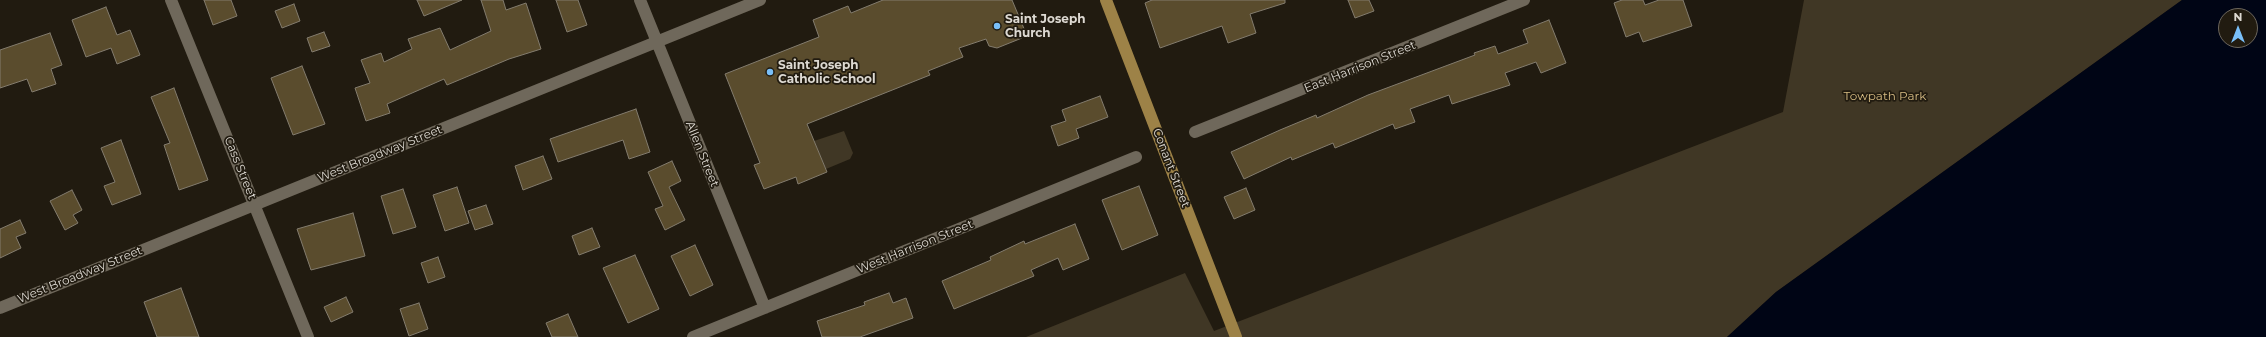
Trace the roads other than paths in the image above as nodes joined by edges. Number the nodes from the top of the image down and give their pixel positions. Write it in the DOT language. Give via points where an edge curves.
graph roads {
  1 [pos="171,0"];
  2 [pos="640,0"];
  3 [pos="760,0"];
  4 [pos="1106,0"];
  5 [pos="1524,0"];
  6 [pos="656,42"];
  7 [pos="1195,132"];
  8 [pos="1136,158"];
  9 [pos="254,205"];
  10 [pos="0,308"];
  11 [pos="765,308"];
  12 [pos="308,337"];
  13 [pos="693,337"];
  14 [pos="1236,337"];
  1 -- 9 [label="street, Cass Street"];
  2 -- 6 [label="street, Allen Street"];
  3 -- 6 [label="street, West Broadway Street"];
  4 -- 14 [label="main road, Conant Street"];
  5 -- 7 [label="street, East Harrison Street"];
  6 -- 9 [label="street, West Broadway Street"];
  6 -- 11 [label="street, Allen Street"];
  8 -- 11 [label="street, West Harrison Street"];
  9 -- 10 [label="street, West Broadway Street"];
  9 -- 12 [label="street, Cass Street"];
  11 -- 13 [label="street, West Harrison Street"];
}
